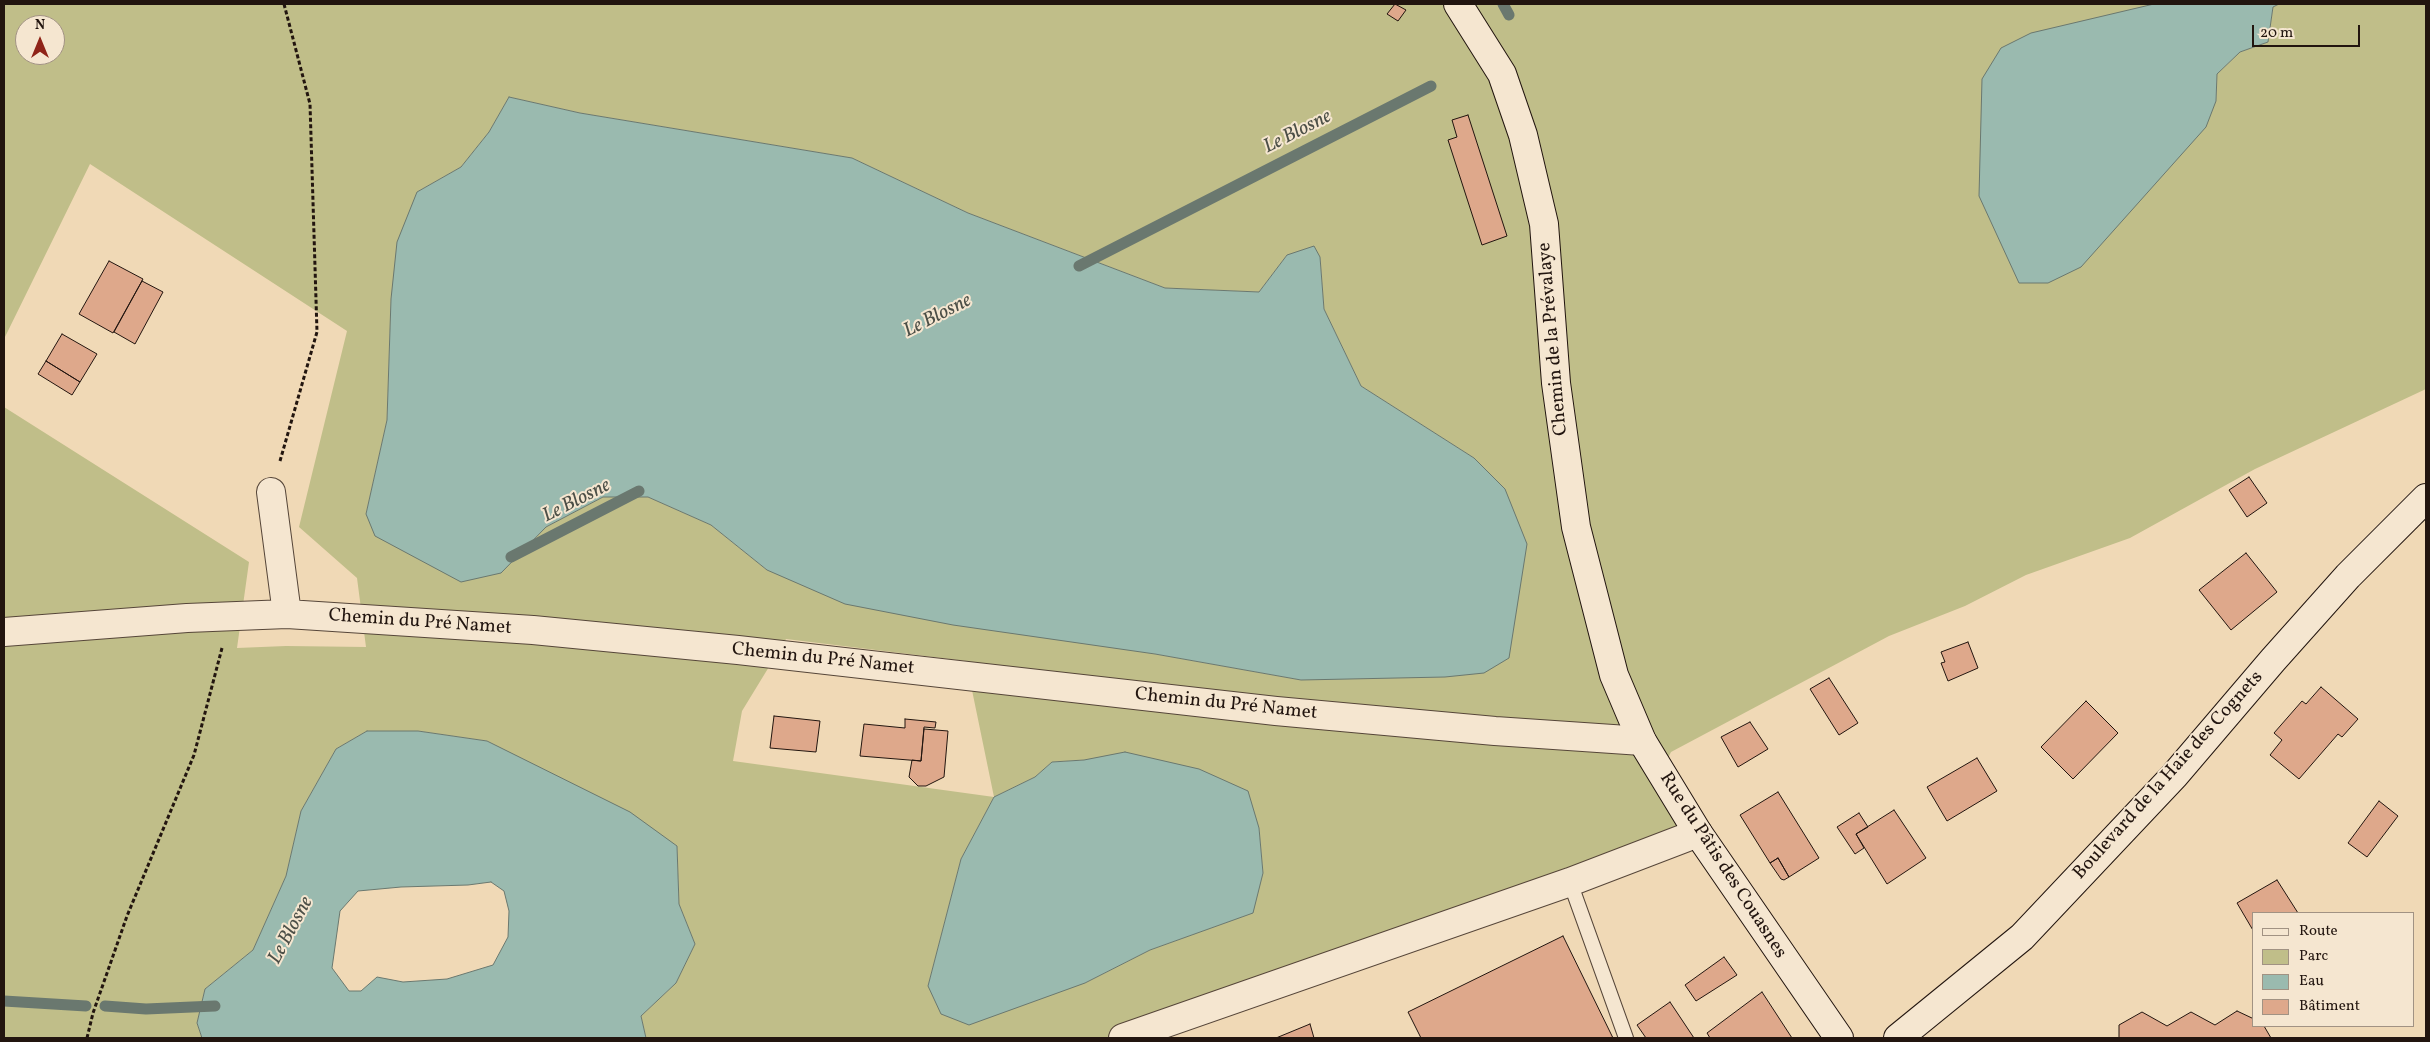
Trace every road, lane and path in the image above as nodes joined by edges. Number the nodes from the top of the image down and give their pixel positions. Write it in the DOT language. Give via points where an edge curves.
graph roads {
  1 [pos="284,4"];
  2 [pos="1458,4"];
  3 [pos="271,492"];
  4 [pos="2426,498"];
  5 [pos="287,614"];
  6 [pos="230,616"];
  7 [pos="4,632"];
  8 [pos="1618,686"];
  9 [pos="1642,742"];
  10 [pos="1698,833"];
  11 [pos="1570,882"];
  12 [pos="87,1038"];
  13 [pos="1124,1038"];
  14 [pos="1626,1038"];
  15 [pos="1839,1038"];
  16 [pos="1898,1038"];
  1 -- 3 [label="path" via="310,104 317,332"];
  2 -- 8 [label="street, Chemin de la Prévalaye" via="1502,74 1524,135 1544,224 1556,383 1576,527"];
  3 -- 5 [label="street"];
  4 -- 16 [label="street, Boulevard de la Haie des Cognets" via="2348,576 2167,783 2022,937"];
  5 -- 6 [label="street, Chemin du Pré Namet"];
  5 -- 9 [label="street, Chemin du Pré Namet" via="543,631 1276,711"];
  6 -- 7 [label="street, Chemin du Pré Namet"];
  6 -- 12 [label="path" via="194,755 127,916"];
  8 -- 9 [label="street, Rue du Pâtis des Couasnes"];
  9 -- 10 [label="street, Rue du Pâtis des Couasnes"];
  10 -- 11 [label="street"];
  10 -- 15 [label="street, Rue du Pâtis des Couasnes"];
  11 -- 13 [label="street"];
  11 -- 14 [label="lane"];
}
